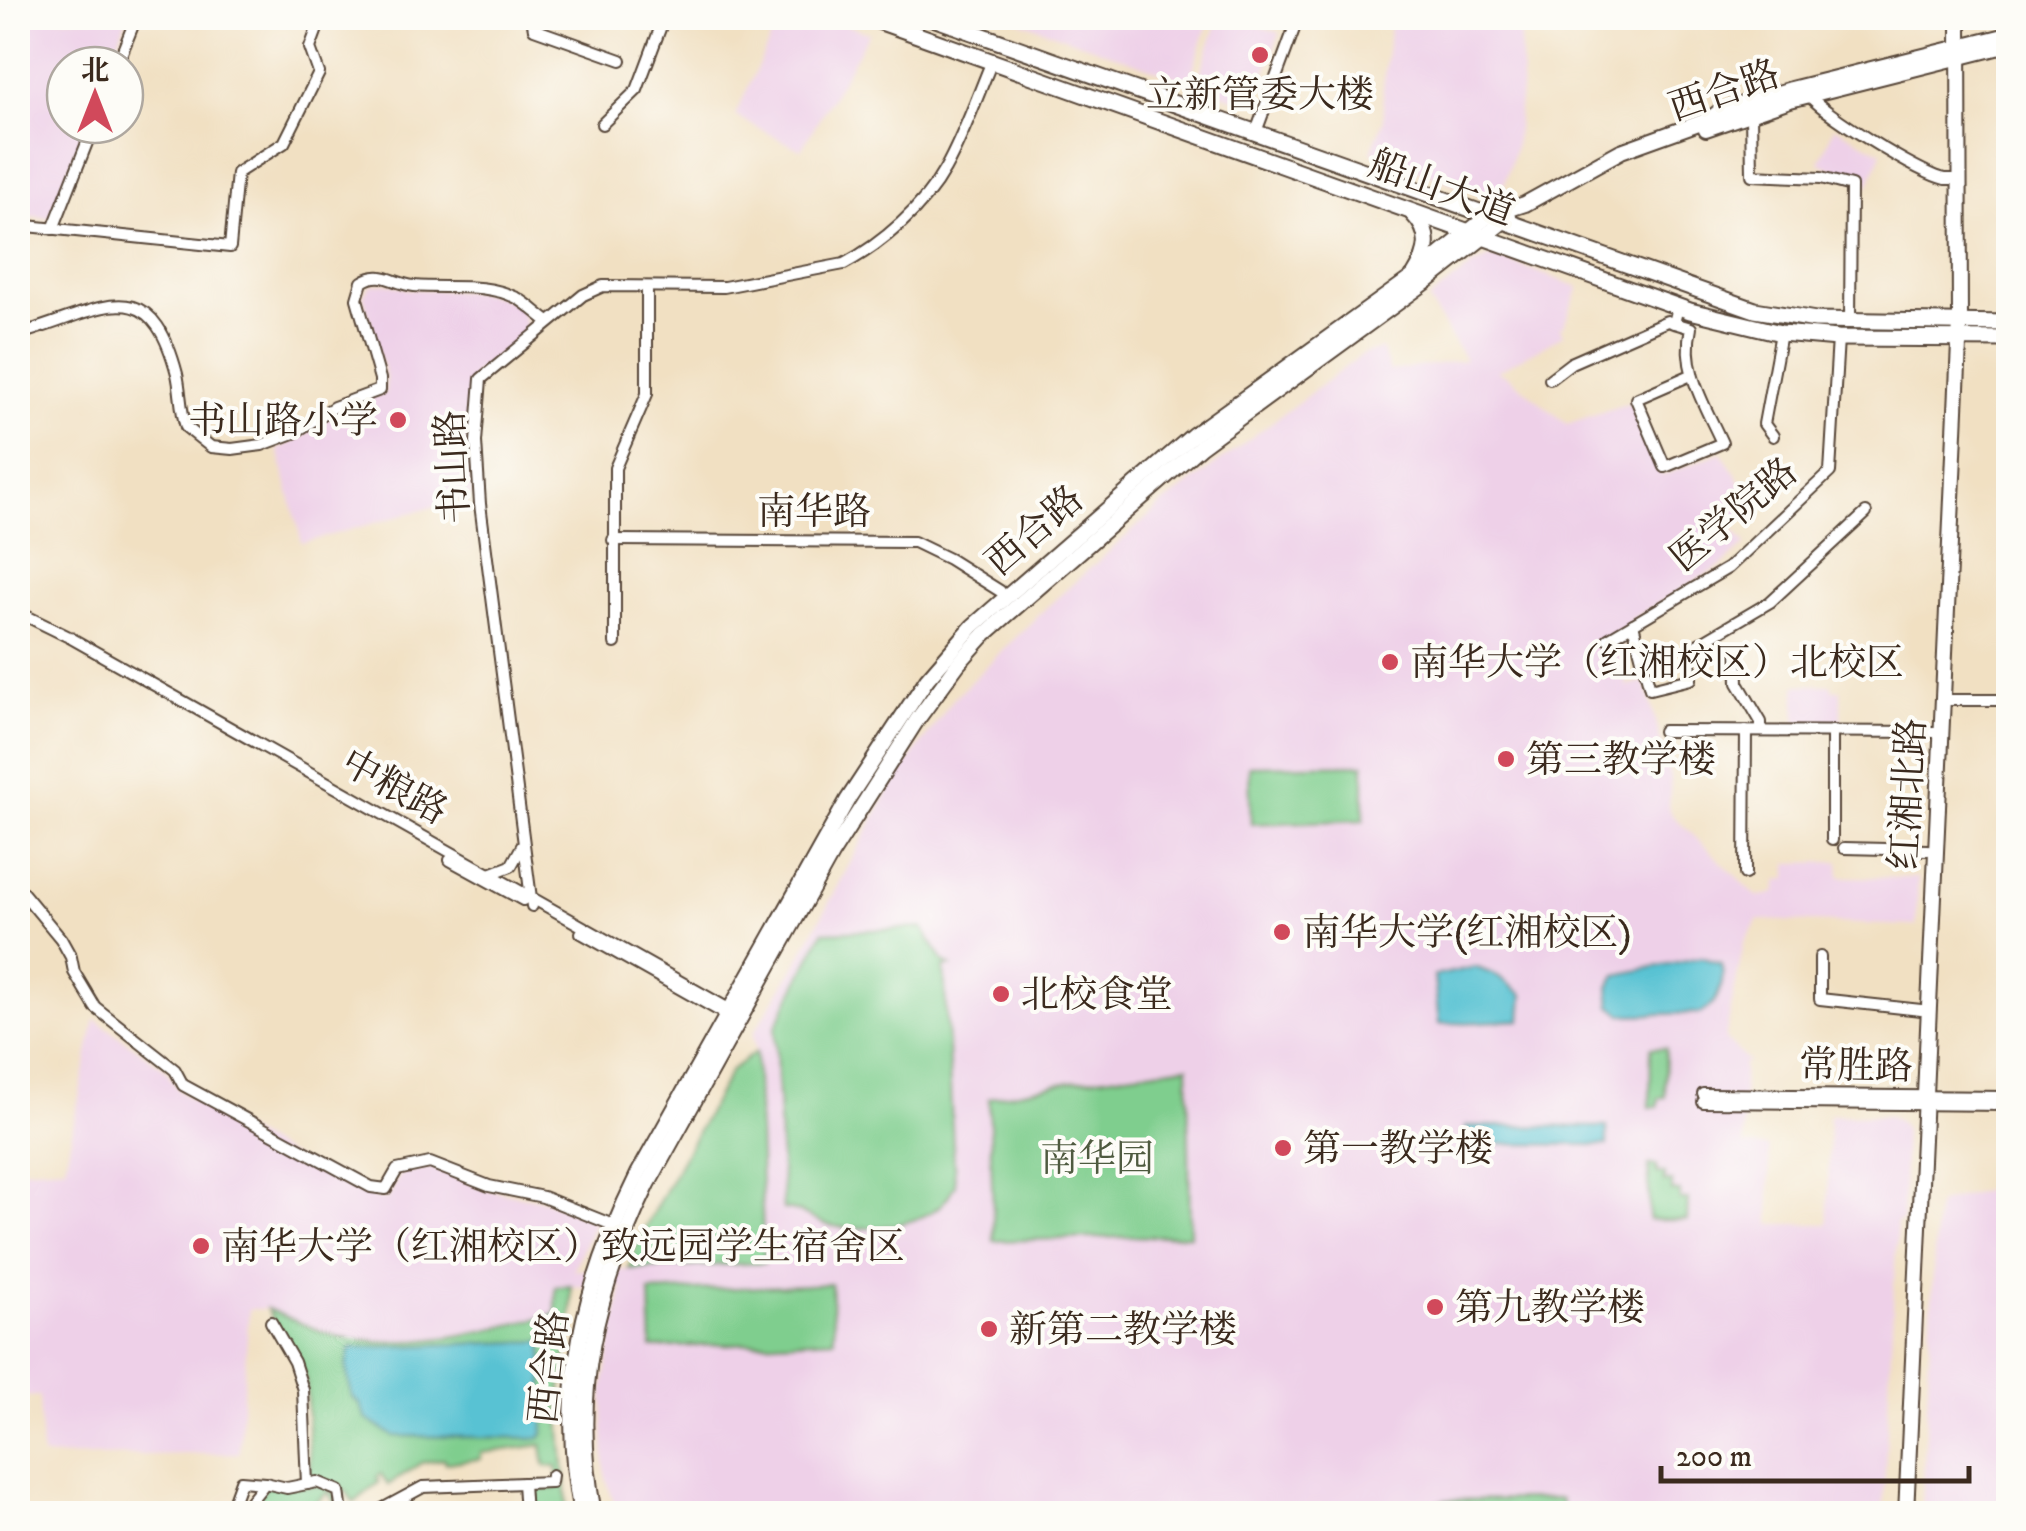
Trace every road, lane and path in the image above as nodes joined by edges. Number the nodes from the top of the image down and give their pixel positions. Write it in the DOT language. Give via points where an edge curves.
graph roads {
  1 [pos="136,18"];
  2 [pos="321,18"];
  3 [pos="532,18"];
  4 [pos="664,18"];
  5 [pos="870,18"];
  6 [pos="933,18"];
  7 [pos="1298,18"];
  8 [pos="1950,18"];
  9 [pos="1959,18"];
  10 [pos="2008,35"];
  11 [pos="126,45"];
  12 [pos="2008,46"];
  13 [pos="1955,55"];
  14 [pos="621,60"];
  15 [pos="992,61"];
  16 [pos="1806,91"];
  17 [pos="1755,108"];
  18 [pos="602,124"];
  19 [pos="1256,132"];
  20 [pos="86,145"];
  21 [pos="1956,179"];
  22 [pos="1406,209"];
  23 [pos="1495,218"];
  24 [pos="18,226"];
  25 [pos="53,229"];
  26 [pos="1467,232"];
  27 [pos="1484,236"];
  28 [pos="1534,254"];
  29 [pos="1422,277"];
  30 [pos="648,288"];
  31 [pos="1676,315"];
  32 [pos="18,317"];
  33 [pos="549,322"];
  34 [pos="1850,322"];
  35 [pos="2008,322"];
  36 [pos="1955,330"];
  37 [pos="1781,333"];
  38 [pos="1838,338"];
  39 [pos="2008,338"];
  40 [pos="1691,376"];
  41 [pos="1550,378"];
  42 [pos="1773,436"];
  43 [pos="1866,513"];
  44 [pos="614,540"];
  45 [pos="1000,591"];
  46 [pos="18,615"];
  47 [pos="1633,624"];
  48 [pos="1608,638"];
  49 [pos="615,643"];
  50 [pos="1738,650"];
  51 [pos="1944,700"];
  52 [pos="2008,700"];
  53 [pos="1663,731"];
  54 [pos="1746,731"];
  55 [pos="1761,731"];
  56 [pos="1832,731"];
  57 [pos="1937,732"];
  58 [pos="524,840"];
  59 [pos="1832,840"];
  60 [pos="1844,848"];
  61 [pos="1928,850"];
  62 [pos="490,874"];
  63 [pos="1745,874"];
  64 [pos="18,887"];
  65 [pos="531,901"];
  66 [pos="1820,957"];
  67 [pos="1920,1010"];
  68 [pos="734,1015"];
  69 [pos="2008,1097"];
  70 [pos="1703,1098"];
  71 [pos="1921,1100"];
  72 [pos="2008,1106"];
  73 [pos="613,1224"];
  74 [pos="271,1322"];
  75 [pos="552,1475"];
  76 [pos="265,1483"];
  77 [pos="307,1484"];
  78 [pos="523,1484"];
  79 [pos="229,1514"];
  80 [pos="240,1514"];
  81 [pos="342,1514"];
  82 [pos="373,1514"];
  83 [pos="525,1514"];
  84 [pos="581,1514"];
  85 [pos="594,1514"];
  86 [pos="1898,1514"];
  87 [pos="1906,1514"];
  1 -- 11 [label="street"];
  2 -- 25 [label="street" via="310,48 318,73 284,143 238,173 230,247"];
  3 -- 14 [label="street" via="534,29"];
  4 -- 18 [label="street" via="636,90"];
  5 -- 15 [label="highway, 船山大道"];
  6 -- 19 [label="highway, 船山大道"];
  7 -- 19 [label="street"];
  8 -- 13 [label="main road, 红湘北路"];
  9 -- 13 [label="main road, 红湘北路"];
  10 -- 13 [label="main road, 西合路"];
  12 -- 13 [label="main road, 西合路"];
  13 -- 16 [label="main road, 西合路"];
  13 -- 21 [label="main road, 红湘北路"];
  15 -- 22 [label="highway, 船山大道"];
  15 -- 30 [label="street, 书山路" via="944,170 913,209 856,258 724,288"];
  16 -- 17 [label="main road, 西合路"];
  16 -- 21 [label="street" via="1890,151 1942,179"];
  17 -- 23 [label="main road, 西合路"];
  17 -- 34 [label="street" via="1752,175 1851,186"];
  19 -- 23 [label="highway, 船山大道"];
  20 -- 25 [label="street"];
  21 -- 36 [label="main road, 红湘北路"];
  22 -- 26 [label="highway, 船山大道"];
  22 -- 29 [label="highway" via="1422,224 1427,242"];
  23 -- 26 [label="main road, 西合路"];
  23 -- 27 [label="main road, 西合路"];
  23 -- 34 [label="highway, 船山大道" via="1755,310"];
  24 -- 25 [label="street"];
  26 -- 27 [label="highway, 船山大道"];
  26 -- 29 [label="main road, 西合路"];
  27 -- 28 [label="highway, 船山大道"];
  27 -- 29 [label="main road, 西合路"];
  28 -- 29 [label="main road" via="1480,249"];
  28 -- 31 [label="highway, 船山大道"];
  29 -- 68 [label="main road, 西合路" via="1193,435 973,626 911,702 848,799"];
  30 -- 33 [label="street, 书山路" via="603,286"];
  30 -- 44 [label="street" via="647,394 615,468"];
  31 -- 37 [label="highway, 船山大道"];
  31 -- 40 [label="street" via="1691,328"];
  31 -- 41 [label="street"];
  32 -- 33 [label="street" via="29,331 121,303 138,306 162,331 186,427 211,447 232,449 294,434 334,407 380,390 357,299 371,276 414,286 485,288 517,299"];
  33 -- 58 [label="street, 书山路" via="481,378 476,442"];
  34 -- 36 [label="highway, 船山大道"];
  35 -- 36 [label="highway, 船山大道"];
  36 -- 38 [label="highway, 船山大道"];
  36 -- 39 [label="highway, 船山大道"];
  36 -- 51 [label="main road, 红湘北路"];
  36 -- 57 [label="main road, 红湘北路"];
  37 -- 38 [label="highway, 船山大道"];
  37 -- 42 [label="street" via="1764,424"];
  38 -- 47 [label="street, 医学院路" via="1830,472 1728,568"];
  40 -- 40 [label="street" via="1636,399 1665,467 1722,443"];
  43 -- 47 [label="street" via="1770,602 1690,649 1691,678 1650,689"];
  44 -- 45 [label="street, 南华路" via="914,542"];
  44 -- 49 [label="street"];
  46 -- 62 [label="street, 中粮路" via="69,637"];
  46 -- 65 [label="street, 中粮路"];
  47 -- 48 [label="street, 医学院路"];
  50 -- 55 [label="street" via="1738,683"];
  51 -- 52 [label="street"];
  51 -- 57 [label="main road, 红湘北路"];
  53 -- 54 [label="street"];
  54 -- 55 [label="street"];
  54 -- 63 [label="street"];
  55 -- 56 [label="street"];
  56 -- 57 [label="street"];
  56 -- 59 [label="street"];
  57 -- 61 [label="main road, 红湘北路"];
  57 -- 71 [label="main road, 红湘北路"];
  58 -- 62 [label="street" via="511,866"];
  58 -- 65 [label="street, 书山路"];
  60 -- 61 [label="street"];
  61 -- 67 [label="main road, 红湘北路"];
  62 -- 65 [label="street, 中粮路"];
  64 -- 73 [label="street" via="72,956 95,1007 175,1070 184,1085 371,1187 386,1189 397,1170 430,1163"];
  65 -- 68 [label="street, 中粮路"];
  66 -- 67 [label="street" via="1820,999"];
  67 -- 71 [label="main road, 红湘北路"];
  68 -- 73 [label="main road, 西合路"];
  68 -- 85 [label="main road, 西合路" via="640,1199 602,1294 585,1418"];
  69 -- 71 [label="street, 常胜路"];
  70 -- 71 [label="street, 常胜路"];
  71 -- 72 [label="street, 常胜路"];
  71 -- 86 [label="main road, 红湘北路"];
  71 -- 87 [label="main road, 红湘北路"];
  73 -- 84 [label="main road, 西合路" via="589,1291 575,1370"];
  74 -- 77 [label="street" via="303,1390"];
  75 -- 78 [label="street" via="552,1482"];
  76 -- 77 [label="street"];
  76 -- 79 [label="street" via="241,1481"];
  76 -- 80 [label="street"];
  77 -- 81 [label="street" via="339,1492"];
  78 -- 82 [label="street" via="423,1487"];
  78 -- 83 [label="street"];
}
